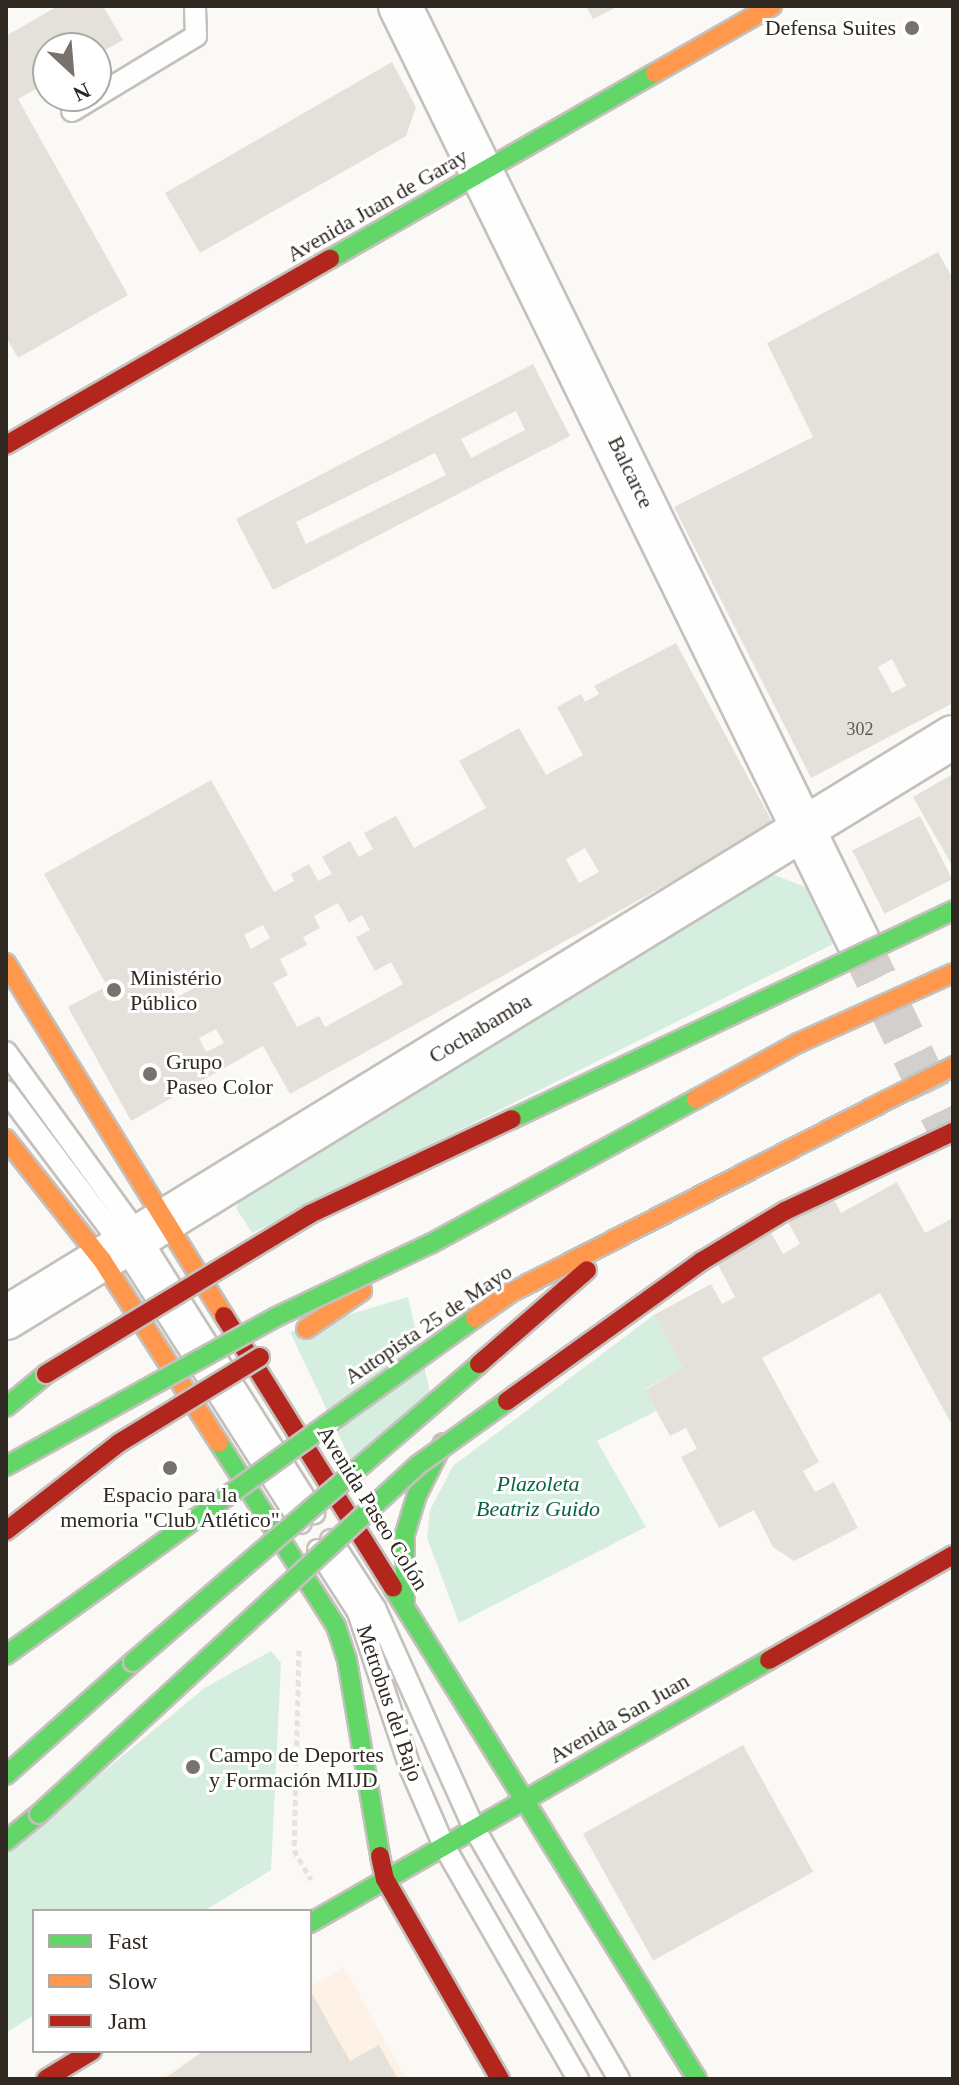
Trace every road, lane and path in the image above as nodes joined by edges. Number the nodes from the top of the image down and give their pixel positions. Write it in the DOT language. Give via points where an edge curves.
graph roads {
  1 [pos="195,6"];
  2 [pos="400,6"];
  3 [pos="772,6"];
  4 [pos="112,87"];
  5 [pos="485,171"];
  6 [pos="6,445"];
  7 [pos="953,737"];
  8 [pos="805,830"];
  9 [pos="953,911"];
  10 [pos="858,941"];
  11 [pos="6,963"];
  12 [pos="953,973"];
  13 [pos="6,1052"];
  14 [pos="953,1066"];
  15 [pos="6,1091"];
  16 [pos="90,1107"];
  17 [pos="953,1135"];
  18 [pos="6,1139"];
  19 [pos="721,1226"];
  20 [pos="132,1241"];
  21 [pos="618,1241"];
  22 [pos="430,1244"];
  23 [pos="6,1318"];
  24 [pos="498,1383"];
  25 [pos="6,1407"];
  26 [pos="6,1466"];
  27 [pos="6,1531"];
  28 [pos="953,1555"];
  29 [pos="405,1604"];
  30 [pos="6,1655"];
  31 [pos="6,1775"];
  32 [pos="523,1801"];
  33 [pos="474,1828"];
  34 [pos="6,1841"];
  35 [pos="444,1846"];
  36 [pos="385,1879"];
  37 [pos="312,1922"];
  38 [pos="89,2053"];
  39 [pos="46,2079"];
  40 [pos="500,2079"];
  41 [pos="578,2079"];
  42 [pos="619,2079"];
  43 [pos="697,2079"];
  1 -- 4 [label="lane" via="196,36"];
  2 -- 5 [label="street, Balcarce"];
  3 -- 5 [label="main road, Avenida Juan de Garay"];
  5 -- 6 [label="main road, Avenida Juan de Garay"];
  5 -- 8 [label="street, Balcarce"];
  7 -- 8 [label="street, Cochabamba"];
  8 -- 10 [label="street, Balcarce"];
  8 -- 20 [label="street, Cochabamba"];
  9 -- 25 [label="main road, bridge" via="310,1214 46,1374"];
  11 -- 16 [label="main road, Avenida Paseo Colón"];
  12 -- 22 [label="main road, bridge" via="798,1043"];
  13 -- 20 [label="lane, Metrobus del Bajo"];
  14 -- 21 [label="main road, Autopista 25 de Mayo, bridge"];
  15 -- 20 [label="lane, Metrobus del Bajo" via="73,1181"];
  16 -- 20 [label="lane, Metrobus del Bajo"];
  16 -- 20 [label="main road, Avenida Paseo Colón"];
  17 -- 19 [label="main road, bridge" via="850,1165"];
  17 -- 34 [label="main road, bridge" via="785,1211 702,1261 418,1465"];
  18 -- 20 [label="main road, Avenida Paseo Colón"];
  20 -- 23 [label="street, Cochabamba"];
  20 -- 29 [label="main road, Avenida Paseo Colón"];
  20 -- 33 [label="lane, Metrobus del Bajo" via="375,1608"];
  20 -- 35 [label="lane, Metrobus del Bajo" via="358,1612 411,1770"];
  20 -- 36 [label="main road, Avenida Paseo Colón" via="336,1626 347,1660"];
  21 -- 30 [label="main road, Autopista 25 de Mayo, bridge" via="512,1292"];
  21 -- 31 [label="main road, bridge"];
  22 -- 26 [label="main road, bridge" via="276,1317"];
  22 -- 27 [label="main road, bridge" via="286,1341 119,1443"];
  24 -- 29 [label="main road" via="431,1462 416,1497 405,1534"];
  28 -- 32 [label="main road, Avenida San Juan"];
  29 -- 32 [label="main road, Avenida Paseo Colón"];
  32 -- 33 [label="main road, Avenida San Juan"];
  32 -- 43 [label="main road, Avenida Paseo Colón"];
  33 -- 35 [label="main road, Avenida San Juan"];
  33 -- 42 [label="lane, Metrobus del Bajo"];
  35 -- 36 [label="main road, Avenida San Juan"];
  35 -- 41 [label="lane, Metrobus del Bajo"];
  36 -- 37 [label="main road, Avenida San Juan"];
  36 -- 40 [label="main road, Avenida Paseo Colón"];
  38 -- 39 [label="main road"];
}
